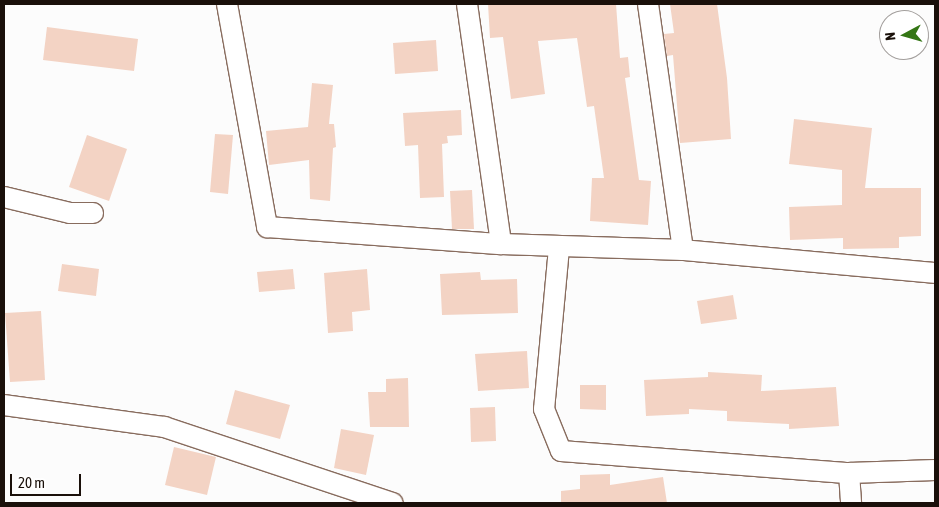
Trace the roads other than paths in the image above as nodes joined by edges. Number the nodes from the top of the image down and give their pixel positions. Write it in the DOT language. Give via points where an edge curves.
graph roads {
  1 [pos="227,4"];
  2 [pos="467,4"];
  3 [pos="648,4"];
  4 [pos="4,198"];
  5 [pos="93,213"];
  6 [pos="500,244"];
  7 [pos="559,248"];
  8 [pos="683,250"];
  9 [pos="935,273"];
  10 [pos="4,405"];
  11 [pos="935,470"];
  12 [pos="850,473"];
  13 [pos="393,503"];
  14 [pos="850,503"];
  1 -- 6 [label="street" via="267,227"];
  2 -- 6 [label="street"];
  3 -- 8 [label="street"];
  4 -- 5 [label="street" via="70,213"];
  6 -- 7 [label="street"];
  7 -- 8 [label="street"];
  7 -- 12 [label="street" via="544,408 561,451"];
  8 -- 9 [label="street"];
  10 -- 13 [label="street" via="164,426"];
  11 -- 12 [label="street"];
  12 -- 14 [label="street"];
}
